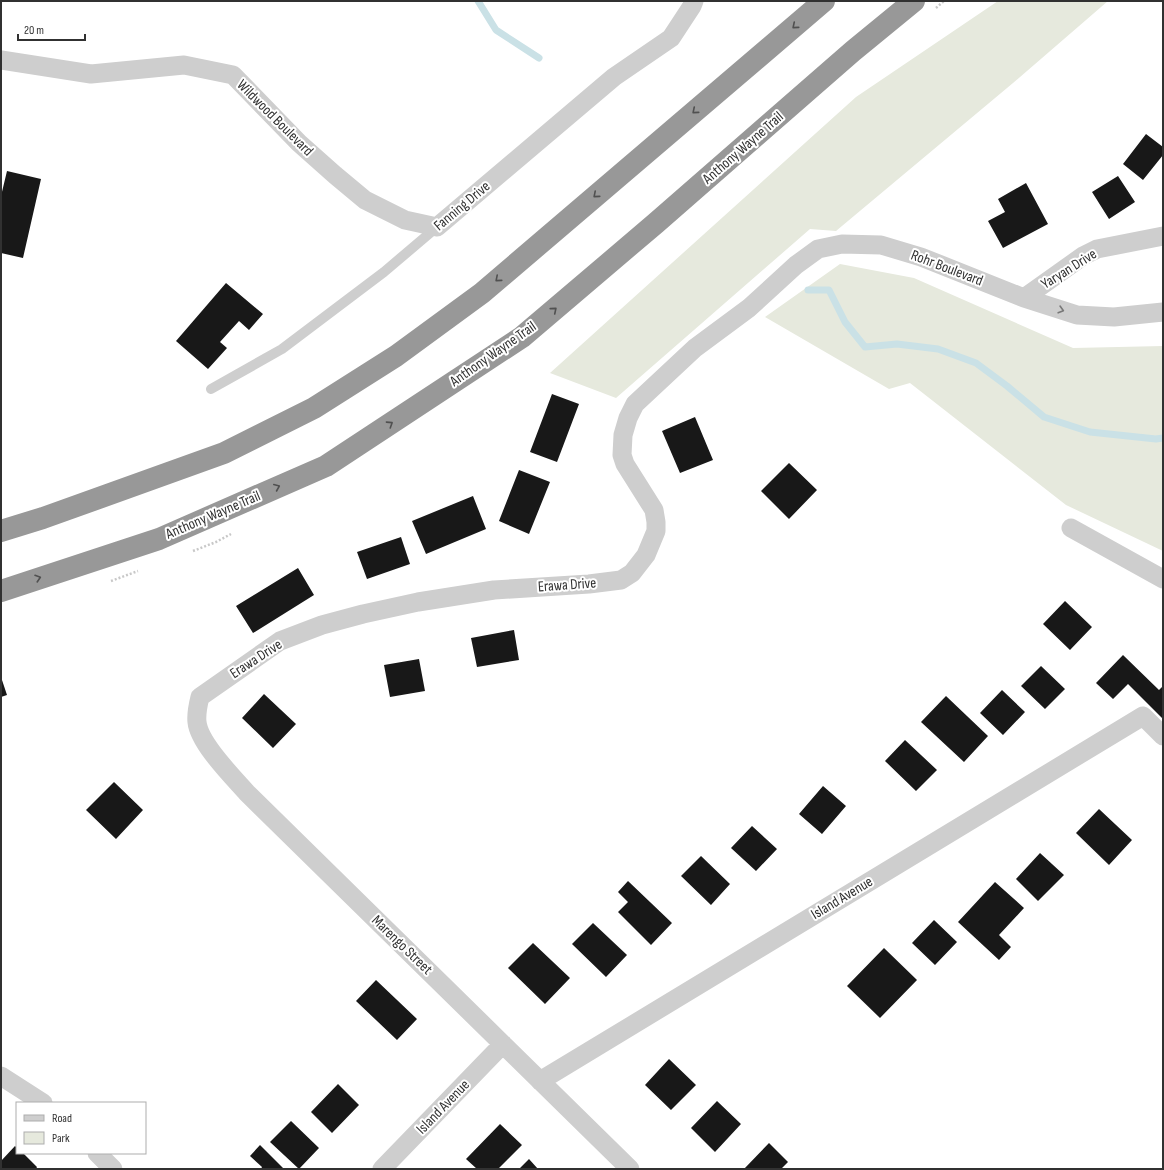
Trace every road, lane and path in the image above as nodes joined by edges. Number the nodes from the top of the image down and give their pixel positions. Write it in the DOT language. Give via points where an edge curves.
graph roads {
  1 [pos="694,1"];
  2 [pos="824,1"];
  3 [pos="914,1"];
  4 [pos="1,60"];
  5 [pos="437,227"];
  6 [pos="1163,236"];
  7 [pos="1024,298"];
  8 [pos="749,308"];
  9 [pos="1163,312"];
  10 [pos="211,389"];
  11 [pos="1071,528"];
  12 [pos="1,531"];
  13 [pos="1163,579"];
  14 [pos="1,591"];
  15 [pos="197,708"];
  16 [pos="1163,736"];
  17 [pos="503,1044"];
  18 [pos="1,1076"];
  19 [pos="540,1081"];
  20 [pos="41,1102"];
  21 [pos="98,1154"];
  22 [pos="113,1169"];
  23 [pos="382,1169"];
  24 [pos="630,1169"];
  1 -- 5 [label="street, Fanning Drive" via="671,38 614,77"];
  2 -- 12 [label="highway, one-way" via="482,293 396,356 314,408 224,453"];
  14 -- 3 [label="highway, Anthony Wayne Trail, one-way" via="159,539 326,466 522,337"];
  4 -- 5 [label="street, Wildwood Boulevard" via="91,74 184,65 232,75 299,143 365,200 406,220"];
  5 -- 10 [label="lane, Fanning Drive" via="384,272 282,349"];
  6 -- 7 [label="street, Yaryan Drive" via="1097,249"];
  7 -- 8 [label="street, Rohr Boulevard" via="921,257 881,245 842,244 818,250 796,264"];
  7 -- 9 [label="street, Rohr Boulevard, one-way" via="1077,315 1114,317"];
  8 -- 15 [label="street, Erawa Drive" via="695,348 635,404 628,418 623,435 622,455 654,510 656,522 656,531 646,555 632,573 621,580 494,590 418,602 322,626 280,641 200,697"];
  11 -- 13 [label="street"];
  15 -- 17 [label="street, Marengo Street" via="201,736 247,793"];
  16 -- 19 [label="street, Island Avenue" via="1143,716"];
  17 -- 19 [label="street, Marengo Street"];
  17 -- 23 [label="street, Island Avenue"];
  18 -- 20 [label="street"];
  19 -- 24 [label="street, Marengo Street"];
  21 -- 22 [label="street"];
}
